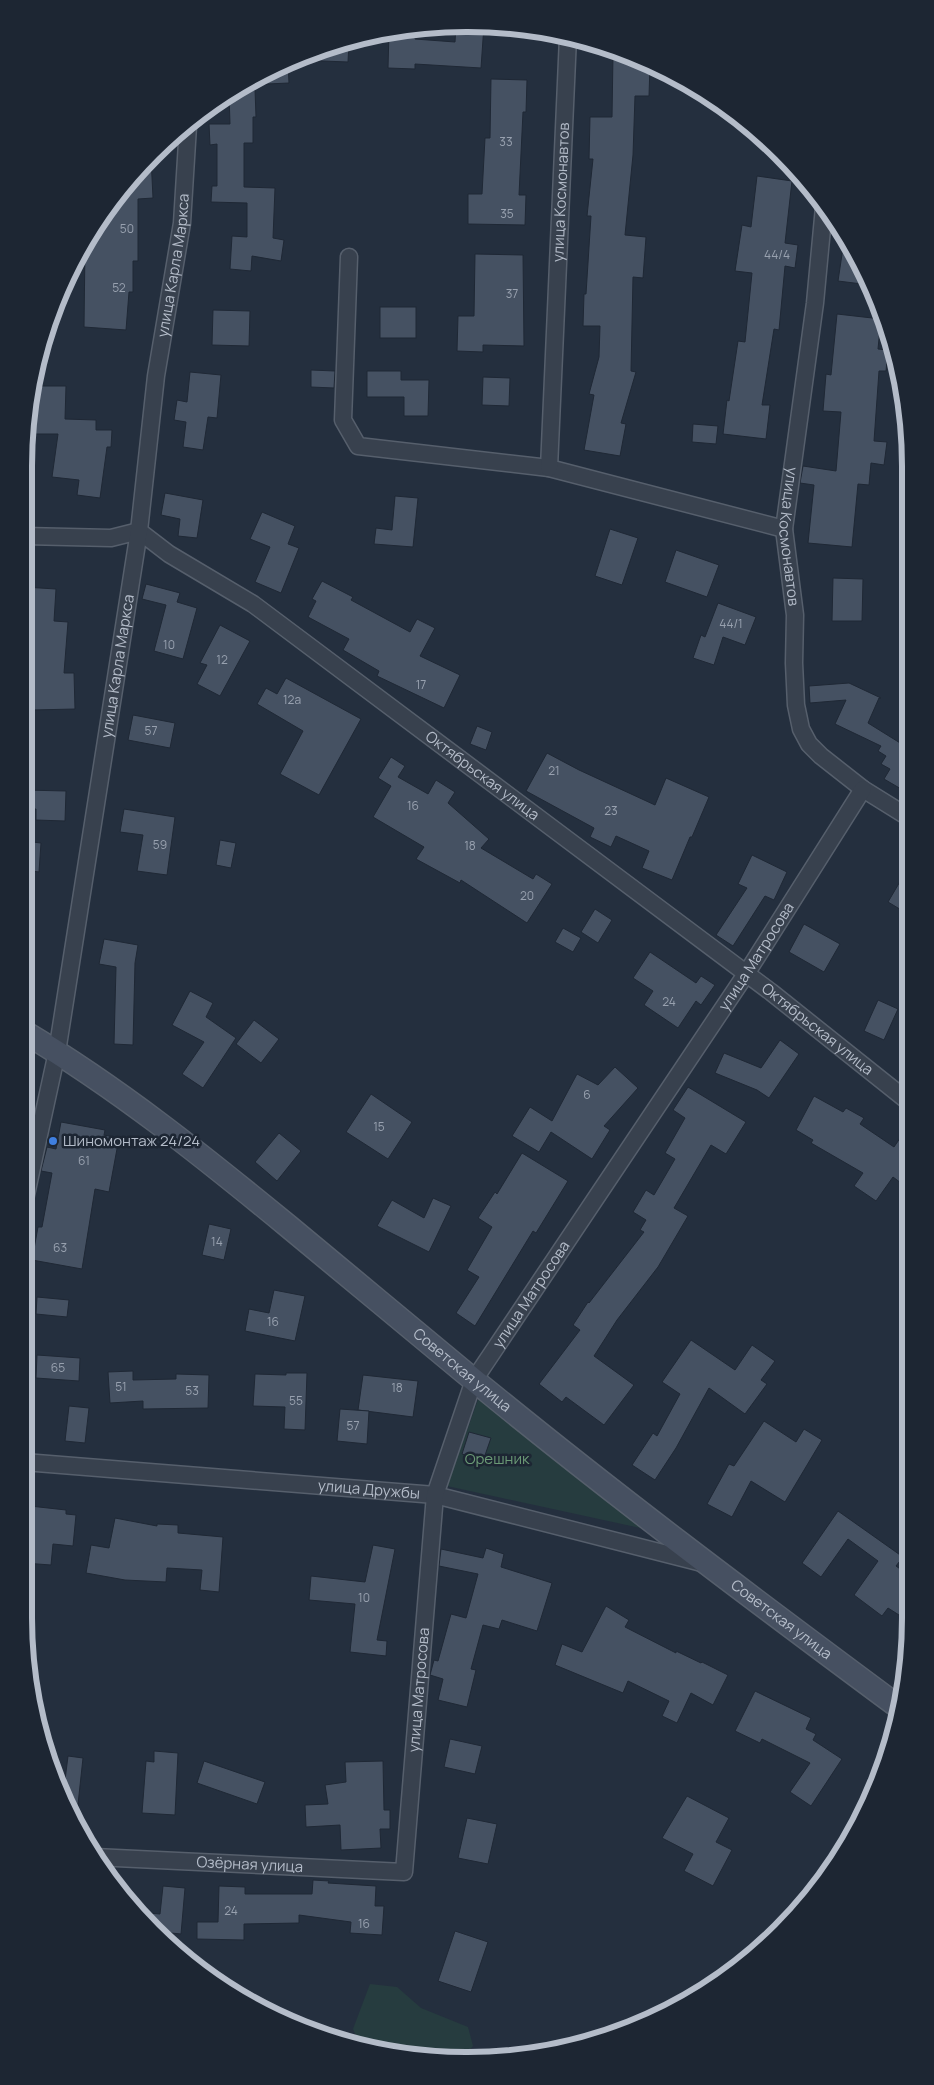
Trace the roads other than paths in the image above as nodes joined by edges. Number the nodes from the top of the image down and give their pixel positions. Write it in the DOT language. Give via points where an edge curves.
graph roads {
  1 [pos="568,44"];
  2 [pos="187,134"];
  3 [pos="823,219"];
  4 [pos="349,257"];
  5 [pos="549,468"];
  6 [pos="784,529"];
  7 [pos="139,531"];
  8 [pos="33,536"];
  9 [pos="863,789"];
  10 [pos="902,813"];
  11 [pos="746,974"];
  12 [pos="33,1037"];
  13 [pos="57,1052"];
  14 [pos="902,1096"];
  15 [pos="33,1163"];
  16 [pos="474,1380"];
  17 [pos="33,1463"];
  18 [pos="435,1495"];
  19 [pos="706,1564"];
  20 [pos="893,1703"];
  21 [pos="105,1857"];
  22 [pos="404,1872"];
  1 -- 5 [label="street, улица Космонавтов"];
  2 -- 7 [label="street, улица Карла Маркса" via="182,223 156,376"];
  3 -- 6 [label="street, улица Космонавтов" via="816,303"];
  4 -- 5 [label="street" via="342,420 358,446"];
  5 -- 6 [label="street"];
  6 -- 9 [label="street, улица Космонавтов" via="795,615 796,705 801,729 821,756"];
  7 -- 8 [label="street" via="111,538"];
  7 -- 11 [label="street, Октябрьская улица" via="169,554 253,604"];
  7 -- 13 [label="street, улица Карла Маркса"];
  9 -- 10 [label="street, улица Космонавтов"];
  9 -- 11 [label="street, улица Матросова"];
  11 -- 14 [label="street, Октябрьская улица"];
  11 -- 16 [label="street, улица Матросова"];
  12 -- 13 [label="street, Советская улица"];
  13 -- 15 [label="street, улица Карла Маркса"];
  13 -- 16 [label="street, Советская улица" via="216,1167"];
  16 -- 18 [label="street, улица Матросова"];
  16 -- 19 [label="street, Советская улица"];
  17 -- 18 [label="street, улица Дружбы"];
  18 -- 19 [label="street, улица Дружбы"];
  18 -- 22 [label="street, улица Матросова"];
  19 -- 20 [label="street, Советская улица"];
  21 -- 22 [label="street, Озёрная улица"];
}
